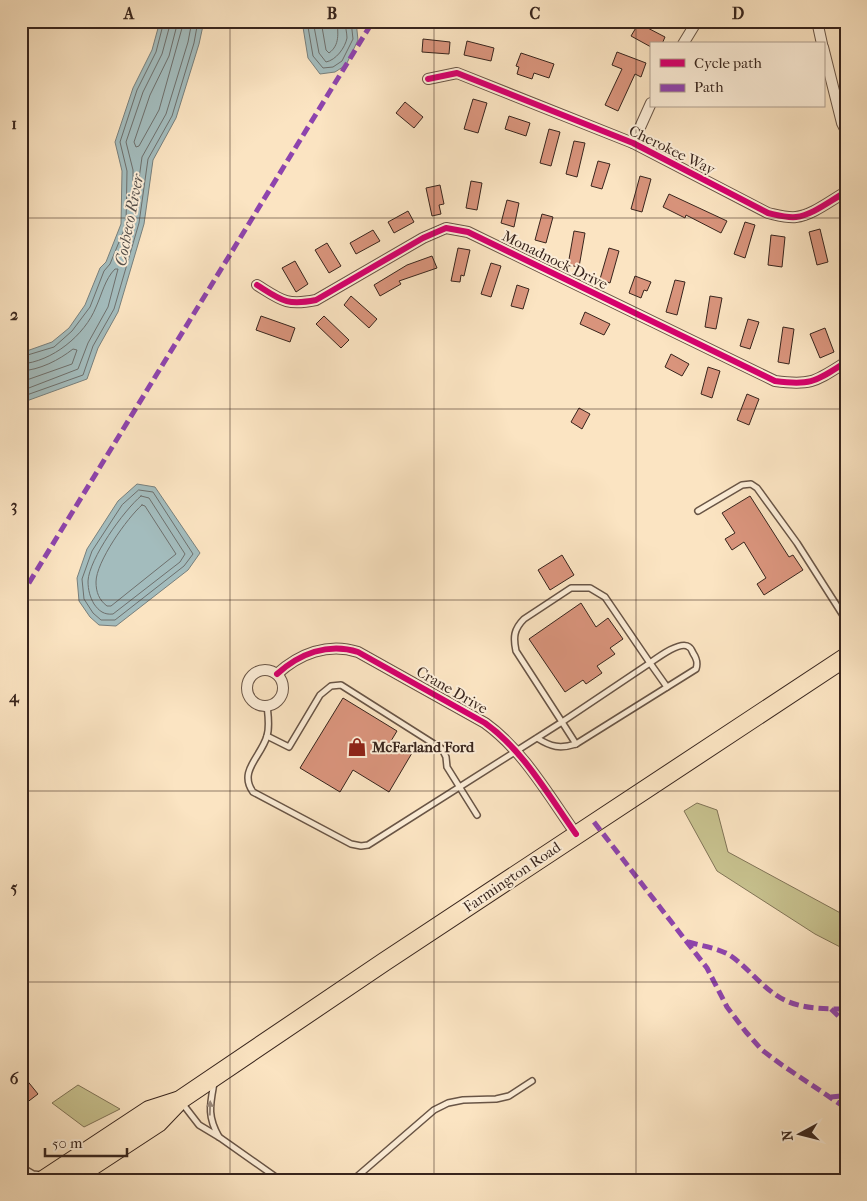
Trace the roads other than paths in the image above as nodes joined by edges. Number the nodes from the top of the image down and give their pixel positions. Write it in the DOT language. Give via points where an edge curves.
graph roads {
  1 [pos="697,21"];
  2 [pos="817,21"];
  3 [pos="684,42"];
  4 [pos="822,42"];
  5 [pos="824,50"];
  6 [pos="428,79"];
  7 [pos="650,105"];
  8 [pos="846,131"];
  9 [pos="633,143"];
  10 [pos="846,192"];
  11 [pos="257,284"];
  12 [pos="846,362"];
  13 [pos="698,511"];
  14 [pos="846,620"];
  15 [pos="846,657"];
  16 [pos="650,663"];
  17 [pos="277,674"];
  18 [pos="667,687"];
  19 [pos="267,705"];
  20 [pos="562,722"];
  21 [pos="267,736"];
  22 [pos="537,738"];
  23 [pos="576,744"];
  24 [pos="517,752"];
  25 [pos="460,788"];
  26 [pos="477,815"];
  27 [pos="576,834"];
  28 [pos="215,1077"];
  29 [pos="532,1081"];
  30 [pos="180,1100"];
  31 [pos="219,1137"];
  32 [pos="21,1167"];
  33 [pos="45,1178"];
  34 [pos="71,1180"];
  35 [pos="280,1180"];
  36 [pos="353,1180"];
  1 -- 3 [label="street"];
  2 -- 4 [label="street"];
  5 -- 8 [label="street"];
  6 -- 9 [label="street, Cherokee Way" via="457,73"];
  7 -- 9 [label="street"];
  9 -- 10 [label="street, Cherokee Way" via="768,213 796,217"];
  11 -- 12 [label="street, Monadnock Drive" via="280,300 298,304 316,300 446,228 468,232 775,380 797,384 816,380"];
  13 -- 14 [label="lane" via="742,484 758,488 798,543"];
  15 -- 27 [label="highway, Farmington Road"];
  16 -- 18 [label="lane"];
  16 -- 18 [label="lane" via="678,645 689,646 698,663 696,669"];
  16 -- 20 [label="lane"];
  16 -- 20 [label="lane" via="605,597 590,588 571,588 524,619 514,633 516,651"];
  17 -- 19 [label="street" via="282,684 281,695"];
  17 -- 19 [label="street" via="261,670 248,680 249,697 257,704"];
  17 -- 24 [label="street, Crane Drive" via="312,652 336,647 353,650 485,723"];
  18 -- 23 [label="lane"];
  19 -- 21 [label="lane"];
  20 -- 22 [label="lane"];
  20 -- 23 [label="lane"];
  21 -- 25 [label="lane" via="289,747 320,695 331,686 341,685 442,749 447,767"];
  21 -- 25 [label="lane" via="247,776 253,792 351,844 368,845"];
  22 -- 23 [label="lane" via="558,748"];
  22 -- 24 [label="lane"];
  24 -- 25 [label="lane"];
  24 -- 27 [label="street, Crane Drive"];
  25 -- 26 [label="lane"];
  27 -- 28 [label="highway, Farmington Road"];
  28 -- 30 [label="highway, Farmington Road"];
  31 -- 28 [label="lane, one-way" via="209,1112"];
  29 -- 36 [label="lane" via="509,1096 463,1100 434,1110"];
  30 -- 31 [label="lane" via="199,1125"];
  30 -- 33 [label="highway, Farmington Road" via="149,1110"];
  30 -- 34 [label="highway, Farmington Road" via="158,1123"];
  31 -- 35 [label="lane"];
  32 -- 33 [label="lane"];
}
